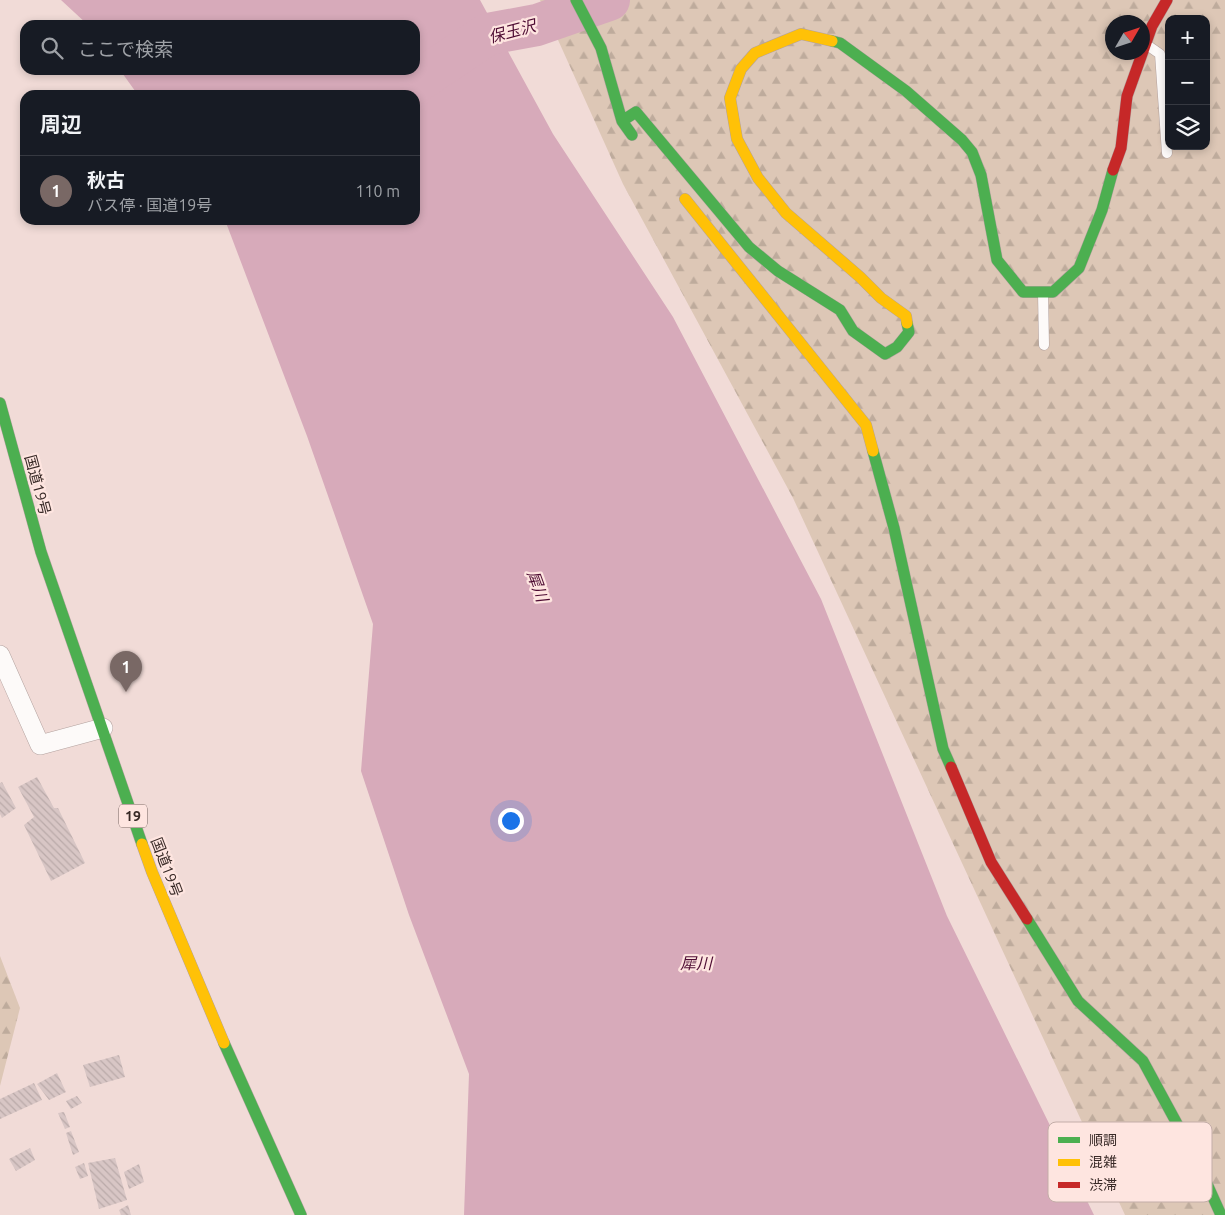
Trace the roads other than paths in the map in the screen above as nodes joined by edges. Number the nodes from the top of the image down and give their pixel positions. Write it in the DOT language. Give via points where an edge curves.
graph roads {
  1 [pos="576,0"];
  2 [pos="1166,0"];
  3 [pos="1150,32"];
  4 [pos="1150,47"];
  5 [pos="1140,60"];
  6 [pos="622,121"];
  7 [pos="640,145"];
  8 [pos="1167,153"];
  9 [pos="678,191"];
  10 [pos="1043,292"];
  11 [pos="1044,345"];
  12 [pos="0,403"];
  13 [pos="0,655"];
  14 [pos="103,728"];
  15 [pos="1176,1122"];
  16 [pos="1212,1195"];
  17 [pos="301,1215"];
  18 [pos="1221,1215"];
  1 -- 6 [label="main road" via="601,48"];
  2 -- 3 [label="main road"];
  4 -- 8 [label="lane" via="1160,54"];
  5 -- 10 [label="main road" via="1127,96 1121,148 1102,210 1079,268 1053,292"];
  6 -- 7 [label="main road"];
  6 -- 10 [label="main road" via="636,112 749,247 778,271 840,310 853,331 885,354 897,347 909,332 906,316 786,214 758,178 737,139 730,98 742,69 755,53 801,34 840,43 906,91 972,152 981,175 997,260 1023,292"];
  9 -- 15 [label="main road" via="866,425 894,528 943,749 991,862 1078,1001 1143,1061"];
  10 -- 11 [label="lane"];
  12 -- 14 [label="main road, 国道19号 / 19" via="41,552"];
  13 -- 14 [label="street" via="40,745"];
  14 -- 17 [label="main road, 国道19号 / 19" via="152,872 210,1012"];
  16 -- 18 [label="main road"];
}
